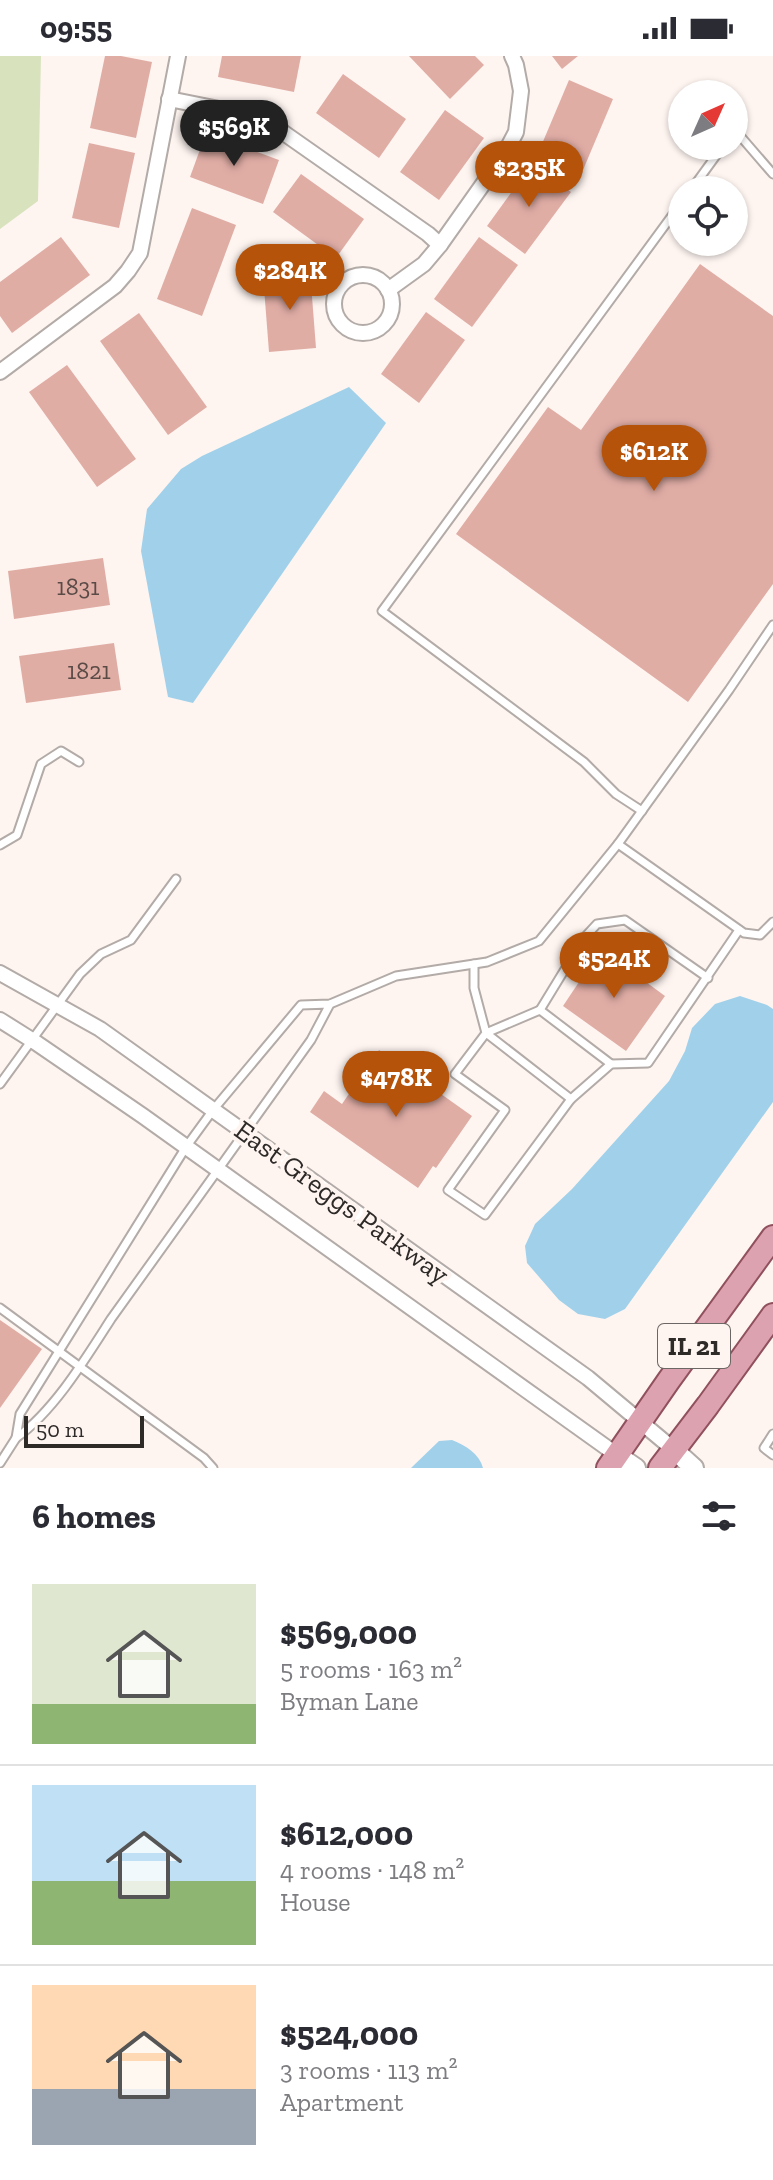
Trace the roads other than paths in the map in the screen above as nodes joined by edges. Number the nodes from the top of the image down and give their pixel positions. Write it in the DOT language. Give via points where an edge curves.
graph roads {
  1 [pos="178,56"];
  2 [pos="512,56"];
  3 [pos="169,99"];
  4 [pos="748,145"];
  5 [pos="773,174"];
  6 [pos="668,221"];
  7 [pos="440,245"];
  8 [pos="388,290"];
  9 [pos="0,372"];
  10 [pos="773,625"];
  11 [pos="79,762"];
  12 [pos="642,811"];
  13 [pos="618,844"];
  14 [pos="0,845"];
  15 [pos="176,879"];
  16 [pos="773,922"];
  17 [pos="739,930"];
  18 [pos="474,964"];
  19 [pos="0,973"];
  20 [pos="708,978"];
  21 [pos="57,1004"];
  22 [pos="330,1004"];
  23 [pos="540,1010"];
  24 [pos="0,1020"];
  25 [pos="486,1033"];
  26 [pos="32,1040"];
  27 [pos="611,1064"];
  28 [pos="0,1084"];
  29 [pos="571,1099"];
  30 [pos="213,1110"];
  31 [pos="246,1133"];
  32 [pos="186,1147"];
  33 [pos="218,1170"];
  34 [pos="773,1237"];
  35 [pos="0,1308"];
  36 [pos="773,1315"];
  37 [pos="59,1350"];
  38 [pos="81,1365"];
  39 [pos="640,1421"];
  40 [pos="773,1434"];
  41 [pos="16,1438"];
  42 [pos="673,1449"];
  43 [pos="773,1455"];
  44 [pos="613,1462"];
  45 [pos="0,1463"];
  46 [pos="213,1468"];
  47 [pos="636,1468"];
  48 [pos="660,1468"];
  49 [pos="694,1468"];
  1 -- 3 [label="street"];
  2 -- 7 [label="street" via="521,91 516,132"];
  3 -- 7 [label="street" via="249,115 274,126"];
  3 -- 9 [label="street" via="140,253 115,286"];
  4 -- 5 [label="lane"];
  6 -- 12 [label="lane" via="382,611"];
  7 -- 8 [label="street"];
  8 -- 8 [label="street" via="373,276 354,276 339,288 337,316 350,330 378,329 390,315"];
  10 -- 12 [label="lane"];
  11 -- 14 [label="lane" via="61,751 41,764 17,835"];
  12 -- 13 [label="lane"];
  13 -- 17 [label="lane"];
  13 -- 18 [label="lane" via="539,941"];
  15 -- 21 [label="lane" via="131,940 101,954"];
  16 -- 17 [label="lane" via="760,935"];
  17 -- 20 [label="lane"];
  18 -- 22 [label="lane" via="396,976"];
  18 -- 25 [label="lane" via="474,988"];
  19 -- 21 [label="street, East Greggs Parkway"];
  20 -- 23 [label="lane" via="625,920 597,924"];
  20 -- 27 [label="lane" via="648,1063"];
  21 -- 26 [label="lane"];
  21 -- 30 [label="street, East Greggs Parkway"];
  22 -- 30 [label="lane" via="301,1005"];
  22 -- 31 [label="lane"];
  23 -- 25 [label="lane"];
  23 -- 27 [label="lane"];
  24 -- 26 [label="street, East Greggs Parkway"];
  25 -- 29 [label="lane"];
  25 -- 29 [label="lane" via="455,1074 505,1110 448,1190 485,1215"];
  26 -- 28 [label="lane"];
  26 -- 32 [label="street, East Greggs Parkway"];
  27 -- 29 [label="lane"];
  30 -- 31 [label="street, East Greggs Parkway"];
  30 -- 32 [label="lane"];
  31 -- 33 [label="lane"];
  31 -- 39 [label="street, East Greggs Parkway" via="588,1378"];
  32 -- 33 [label="street, East Greggs Parkway"];
  32 -- 37 [label="lane"];
  33 -- 38 [label="lane"];
  33 -- 44 [label="street, East Greggs Parkway"];
  34 -- 39 [label="main road, IL 21"];
  35 -- 37 [label="lane"];
  36 -- 42 [label="main road, IL 21"];
  37 -- 38 [label="lane"];
  37 -- 41 [label="lane" via="20,1414"];
  38 -- 41 [label="lane" via="34,1425"];
  38 -- 46 [label="lane"];
  39 -- 42 [label="street, East Greggs Parkway"];
  39 -- 44 [label="main road, IL 21"];
  40 -- 43 [label="lane" via="764,1448"];
  41 -- 45 [label="lane"];
  42 -- 48 [label="main road, IL 21"];
  42 -- 49 [label="street"];
  44 -- 47 [label="street"];
}
